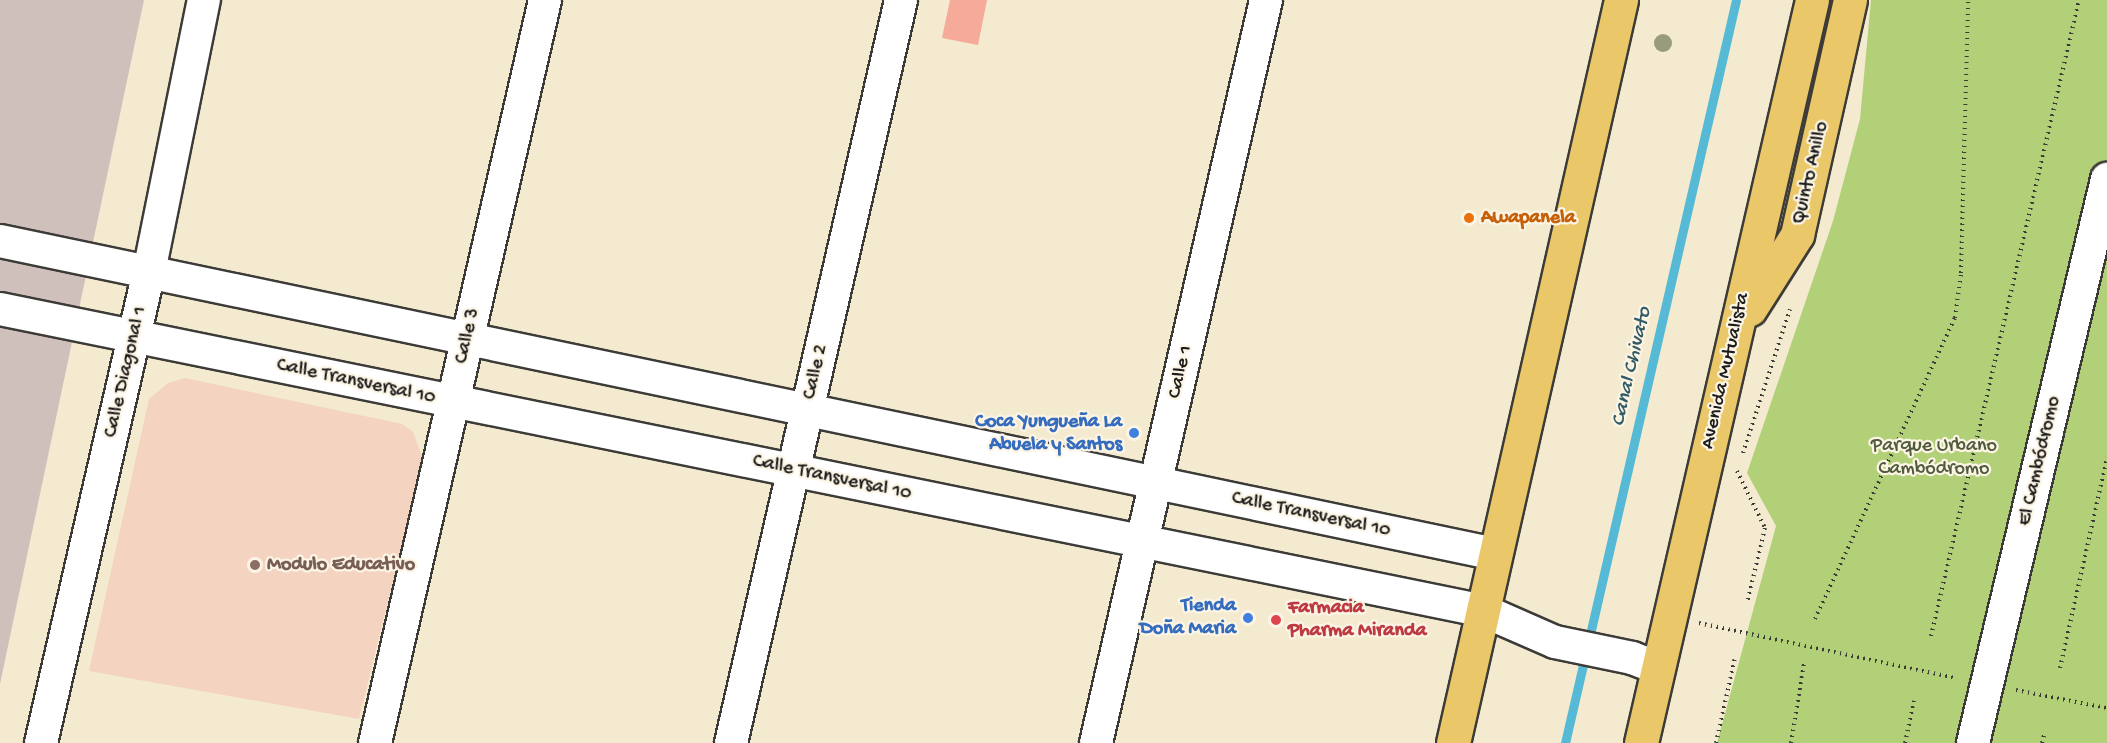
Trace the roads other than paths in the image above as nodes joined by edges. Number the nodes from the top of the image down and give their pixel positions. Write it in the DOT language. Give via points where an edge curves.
graph roads {
  1 [pos="204,0"];
  2 [pos="545,0"];
  3 [pos="901,0"];
  4 [pos="1266,0"];
  5 [pos="1622,0"];
  6 [pos="1812,0"];
  7 [pos="1850,0"];
  8 [pos="2107,179"];
  9 [pos="0,241"];
  10 [pos="149,272"];
  11 [pos="0,309"];
  12 [pos="1736,331"];
  13 [pos="134,336"];
  14 [pos="468,339"];
  15 [pos="453,402"];
  16 [pos="807,410"];
  17 [pos="793,471"];
  18 [pos="1156,483"];
  19 [pos="1142,542"];
  20 [pos="1495,554"];
  21 [pos="1484,611"];
  22 [pos="1645,663"];
  23 [pos="41,743"];
  24 [pos="375,743"];
  25 [pos="731,743"];
  26 [pos="1096,743"];
  27 [pos="1453,743"];
  28 [pos="1641,743"];
  29 [pos="1973,743"];
  1 -- 10 [label="street, Calle Diagonal 1"];
  2 -- 14 [label="street, Calle 3"];
  3 -- 16 [label="street, Calle 2"];
  4 -- 18 [label="street, Calle 1"];
  5 -- 20 [label="main road"];
  6 -- 12 [label="main road, Avenida Mutualista"];
  7 -- 12 [label="main road, Quinto Anillo" via="1797,235"];
  8 -- 29 [label="street, El Cambódromo"];
  9 -- 10 [label="street, Calle Transversal 10"];
  10 -- 13 [label="street, Calle Diagonal 1"];
  10 -- 14 [label="street, Calle Transversal 10"];
  11 -- 13 [label="street, Calle Transversal 10"];
  12 -- 22 [label="main road, Avenida Mutualista" via="1669,617"];
  13 -- 15 [label="street, Calle Transversal 10"];
  13 -- 23 [label="street, Calle Diagonal 1"];
  14 -- 15 [label="street, Calle 3"];
  14 -- 16 [label="street, Calle Transversal 10"];
  15 -- 17 [label="street, Calle Transversal 10"];
  15 -- 24 [label="street, Calle 3"];
  16 -- 17 [label="street, Calle 2"];
  16 -- 18 [label="street, Calle Transversal 10"];
  17 -- 19 [label="street, Calle Transversal 10"];
  17 -- 25 [label="street, Calle 2"];
  18 -- 19 [label="street, Calle 1"];
  18 -- 20 [label="street, Calle Transversal 10"];
  19 -- 21 [label="street, Calle Transversal 10"];
  19 -- 26 [label="street, Calle 1"];
  20 -- 21 [label="main road"];
  21 -- 22 [label="street, Calle Transversal 10" via="1555,642"];
  21 -- 27 [label="main road"];
  22 -- 28 [label="main road, Avenida Mutualista"];
}
